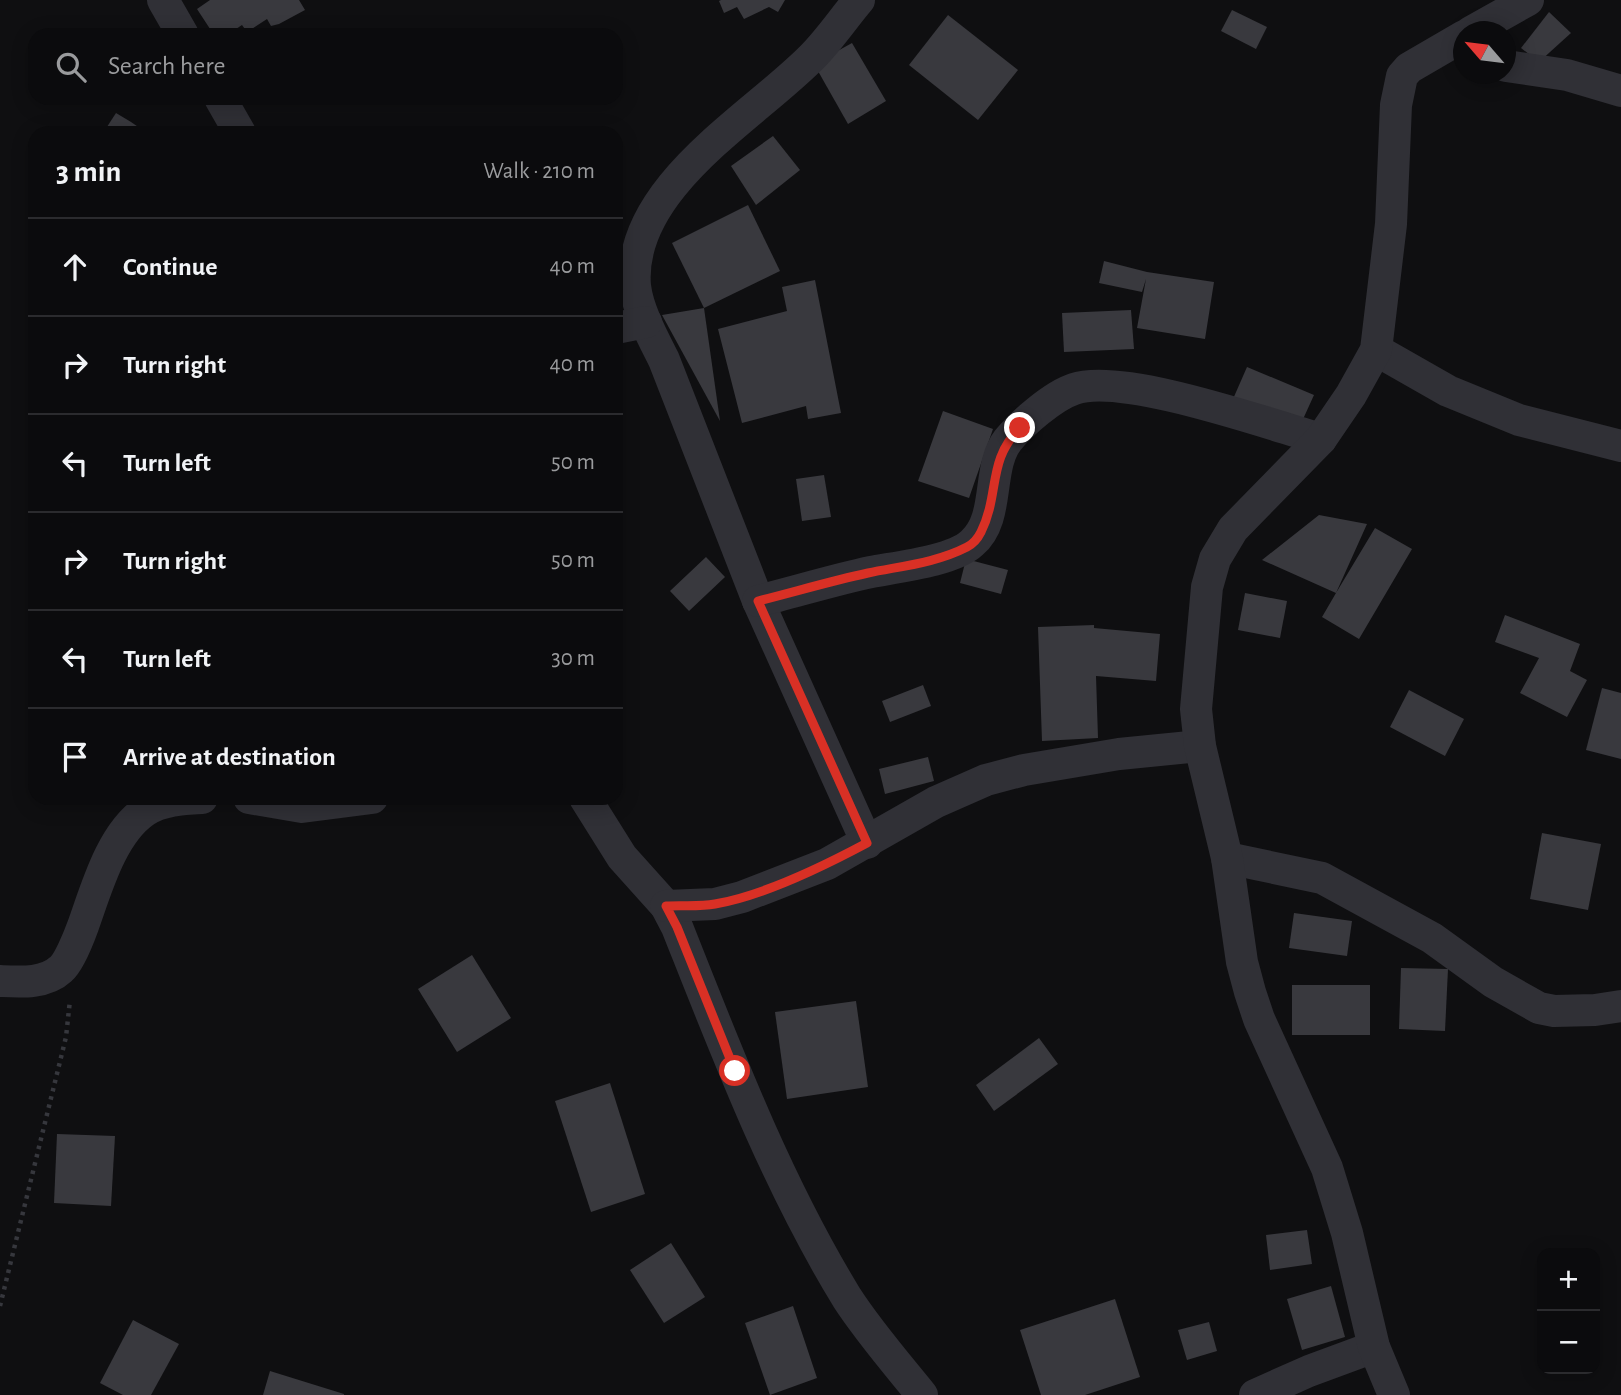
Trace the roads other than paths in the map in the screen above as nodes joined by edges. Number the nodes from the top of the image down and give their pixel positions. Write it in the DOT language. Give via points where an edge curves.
graph roads {
  1 [pos="163,0"];
  2 [pos="859,0"];
  3 [pos="1528,0"];
  4 [pos="1491,21"];
  5 [pos="179,28"];
  6 [pos="1453,42"];
  7 [pos="1422,60"];
  8 [pos="1453,62"];
  9 [pos="1516,67"];
  10 [pos="1621,91"];
  11 [pos="224,105"];
  12 [pos="236,126"];
  13 [pos="631,325"];
  14 [pos="1376,351"];
  15 [pos="1321,439"];
  16 [pos="1621,446"];
  17 [pos="758,601"];
  18 [pos="1200,746"];
  19 [pos="158,805"];
  20 [pos="290,805"];
  21 [pos="318,805"];
  22 [pos="589,805"];
  23 [pos="867,843"];
  24 [pos="1227,858"];
  25 [pos="666,906"];
  26 [pos="0,981"];
  27 [pos="1621,1006"];
  28 [pos="1374,1347"];
  29 [pos="922,1395"];
  30 [pos="1255,1395"];
  31 [pos="1394,1395"];
  1 -- 5 [label="street"];
  2 -- 13 [label="street" via="812,57 728,130 686,171 660,205 637,255"];
  3 -- 4 [label="street"];
  6 -- 7 [label="street"];
  7 -- 8 [label="street"];
  7 -- 14 [label="street" via="1402,76 1396,105 1391,224"];
  9 -- 10 [label="street" via="1567,75"];
  11 -- 12 [label="street"];
  13 -- 17 [label="street" via="664,360"];
  14 -- 15 [label="street"];
  14 -- 16 [label="street" via="1448,391 1518,420"];
  15 -- 17 [label="street" via="1146,390 1090,385 1074,389 1051,400 1007,441 984,527 970,546 908,566"];
  15 -- 18 [label="street" via="1234,528 1215,559 1207,587 1196,709"];
  17 -- 23 [label="street"];
  18 -- 23 [label="street" via="1146,750 986,780"];
  18 -- 24 [label="street"];
  19 -- 26 [label="street" via="129,826 111,854 62,969 43,979"];
  20 -- 21 [label="street"];
  22 -- 25 [label="street" via="622,857"];
  23 -- 25 [label="street" via="742,897 715,904"];
  24 -- 27 [label="street" via="1322,878 1339,886 1432,937 1493,982 1539,1008"];
  24 -- 28 [label="street" via="1250,992 1327,1168"];
  25 -- 29 [label="street" via="766,1144 806,1223 848,1300"];
  28 -- 30 [label="street"];
  28 -- 31 [label="street"];
}
